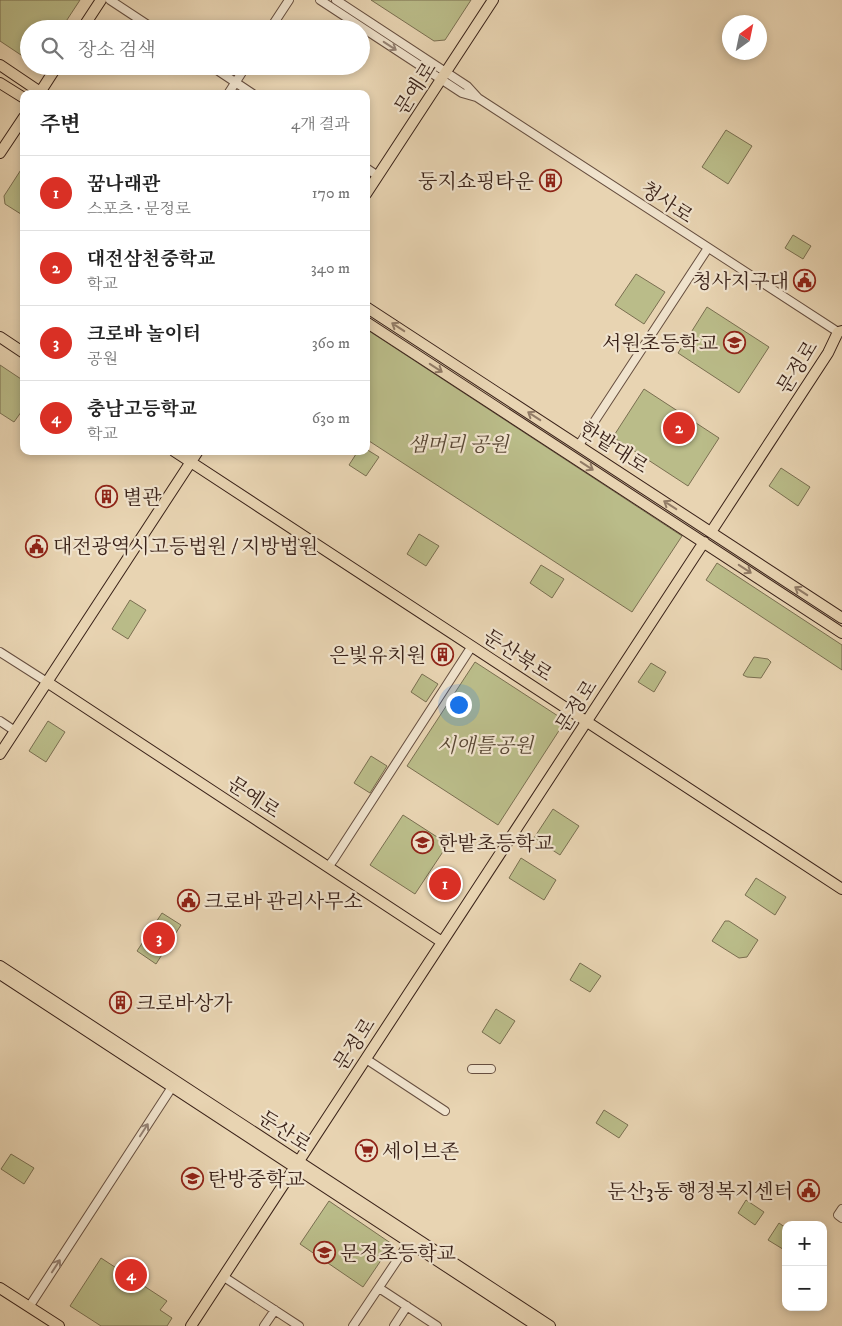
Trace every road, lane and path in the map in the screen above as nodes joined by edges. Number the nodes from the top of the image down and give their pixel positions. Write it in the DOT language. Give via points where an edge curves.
graph roads {
  1 [pos="101,0"];
  2 [pos="110,0"];
  3 [pos="289,0"];
  4 [pos="320,0"];
  5 [pos="336,0"];
  6 [pos="493,0"];
  7 [pos="88,20"];
  8 [pos="140,20"];
  9 [pos="276,20"];
  10 [pos="353,20"];
  11 [pos="364,20"];
  12 [pos="370,24"];
  13 [pos="370,31"];
  14 [pos="0,65"];
  15 [pos="52,75"];
  16 [pos="224,75"];
  17 [pos="240,75"];
  18 [pos="444,76"];
  19 [pos="235,82"];
  20 [pos="0,83"];
  21 [pos="37,90"];
  22 [pos="43,90"];
  23 [pos="230,90"];
  24 [pos="247,90"];
  25 [pos="20,96"];
  26 [pos="20,123"];
  27 [pos="0,153"];
  28 [pos="370,171"];
  29 [pos="378,176"];
  30 [pos="370,188"];
  31 [pos="708,248"];
  32 [pos="370,309"];
  33 [pos="370,325"];
  34 [pos="840,332"];
  35 [pos="0,337"];
  36 [pos="20,350"];
  37 [pos="579,445"];
  38 [pos="180,455"];
  39 [pos="195,455"];
  40 [pos="191,462"];
  41 [pos="711,532"];
  42 [pos="704,542"];
  43 [pos="842,618"];
  44 [pos="842,633"];
  45 [pos="472,646"];
  46 [pos="0,652"];
  47 [pos="47,682"];
  48 [pos="586,721"];
  49 [pos="0,722"];
  50 [pos="15,731"];
  51 [pos="0,754"];
  52 [pos="328,866"];
  53 [pos="842,889"];
  54 [pos="442,942"];
  55 [pos="0,966"];
  56 [pos="0,974"];
  57 [pos="366,1059"];
  58 [pos="472,1069"];
  59 [pos="491,1069"];
  60 [pos="174,1084"];
  61 [pos="445,1111"];
  62 [pos="297,1165"];
  63 [pos="842,1210"];
  64 [pos="842,1218"];
  65 [pos="411,1239"];
  66 [pos="224,1277"];
  67 [pos="0,1288"];
  68 [pos="379,1288"];
  69 [pos="407,1306"];
  70 [pos="29,1307"];
  71 [pos="274,1310"];
  72 [pos="530,1324"];
  73 [pos="58,1326"];
  74 [pos="191,1326"];
  75 [pos="264,1326"];
  76 [pos="299,1326"];
  77 [pos="353,1326"];
  78 [pos="394,1326"];
  79 [pos="437,1326"];
  80 [pos="550,1326"];
  1 -- 7 [label="main road"];
  2 -- 8 [label="street"];
  3 -- 9 [label="street"];
  4 -- 10 [label="street, 청사로, one-way"];
  5 -- 11 [label="street, 청사로"];
  6 -- 18 [label="main road, 문예로"];
  12 -- 18 [label="street, 청사로"];
  13 -- 18 [label="street, 청사로, one-way"];
  14 -- 21 [label="main road"];
  15 -- 22 [label="main road"];
  16 -- 19 [label="street"];
  17 -- 19 [label="street"];
  18 -- 29 [label="main road, 문예로"];
  18 -- 31 [label="street, 청사로" via="462,93 478,98"];
  19 -- 23 [label="street"];
  19 -- 24 [label="street"];
  20 -- 25 [label="main road"];
  26 -- 27 [label="main road"];
  28 -- 29 [label="street"];
  29 -- 30 [label="main road, 문예로"];
  31 -- 34 [label="street, 청사로"];
  31 -- 37 [label="street"];
  37 -- 32 [label="main road, 한밭대로, one-way"];
  33 -- 42 [label="main road, 한밭대로, one-way"];
  34 -- 41 [label="main road, 문정로"];
  35 -- 36 [label="main road"];
  41 -- 37 [label="main road, 한밭대로, one-way"];
  38 -- 40 [label="main road, 둔산북로"];
  39 -- 40 [label="main road"];
  40 -- 45 [label="main road, 둔산북로"];
  40 -- 47 [label="main road"];
  41 -- 42 [label="street, 문정로"];
  43 -- 41 [label="main road, 한밭대로, one-way"];
  42 -- 44 [label="main road, 한밭대로, one-way"];
  42 -- 48 [label="main road, 문정로"];
  45 -- 48 [label="main road, 둔산북로"];
  45 -- 52 [label="street"];
  46 -- 47 [label="street"];
  47 -- 50 [label="main road"];
  47 -- 52 [label="main road, 문예로"];
  48 -- 53 [label="main road, 둔산북로"];
  48 -- 54 [label="main road, 문정로"];
  49 -- 50 [label="street"];
  50 -- 51 [label="main road"];
  52 -- 54 [label="main road, 문예로"];
  54 -- 57 [label="main road, 문정로"];
  55 -- 60 [label="main road, 둔산로"];
  56 -- 60 [label="main road, 둔산로"];
  57 -- 61 [label="street"];
  57 -- 62 [label="main road, 문정로"];
  58 -- 59 [label="street"];
  60 -- 62 [label="main road, 둔산로"];
  70 -- 60 [label="street, one-way"];
  62 -- 65 [label="main road, 둔산로"];
  62 -- 66 [label="main road, 문정로"];
  63 -- 64 [label="street" via="838,1215"];
  65 -- 68 [label="street"];
  65 -- 72 [label="main road, 둔산로"];
  65 -- 80 [label="main road, 둔산로"];
  66 -- 71 [label="street"];
  66 -- 74 [label="main road, 문정로"];
  67 -- 70 [label="main road"];
  68 -- 69 [label="street"];
  68 -- 77 [label="street"];
  69 -- 78 [label="street"];
  69 -- 79 [label="street"];
  70 -- 73 [label="main road"];
  71 -- 75 [label="street"];
  71 -- 76 [label="street"];
}
